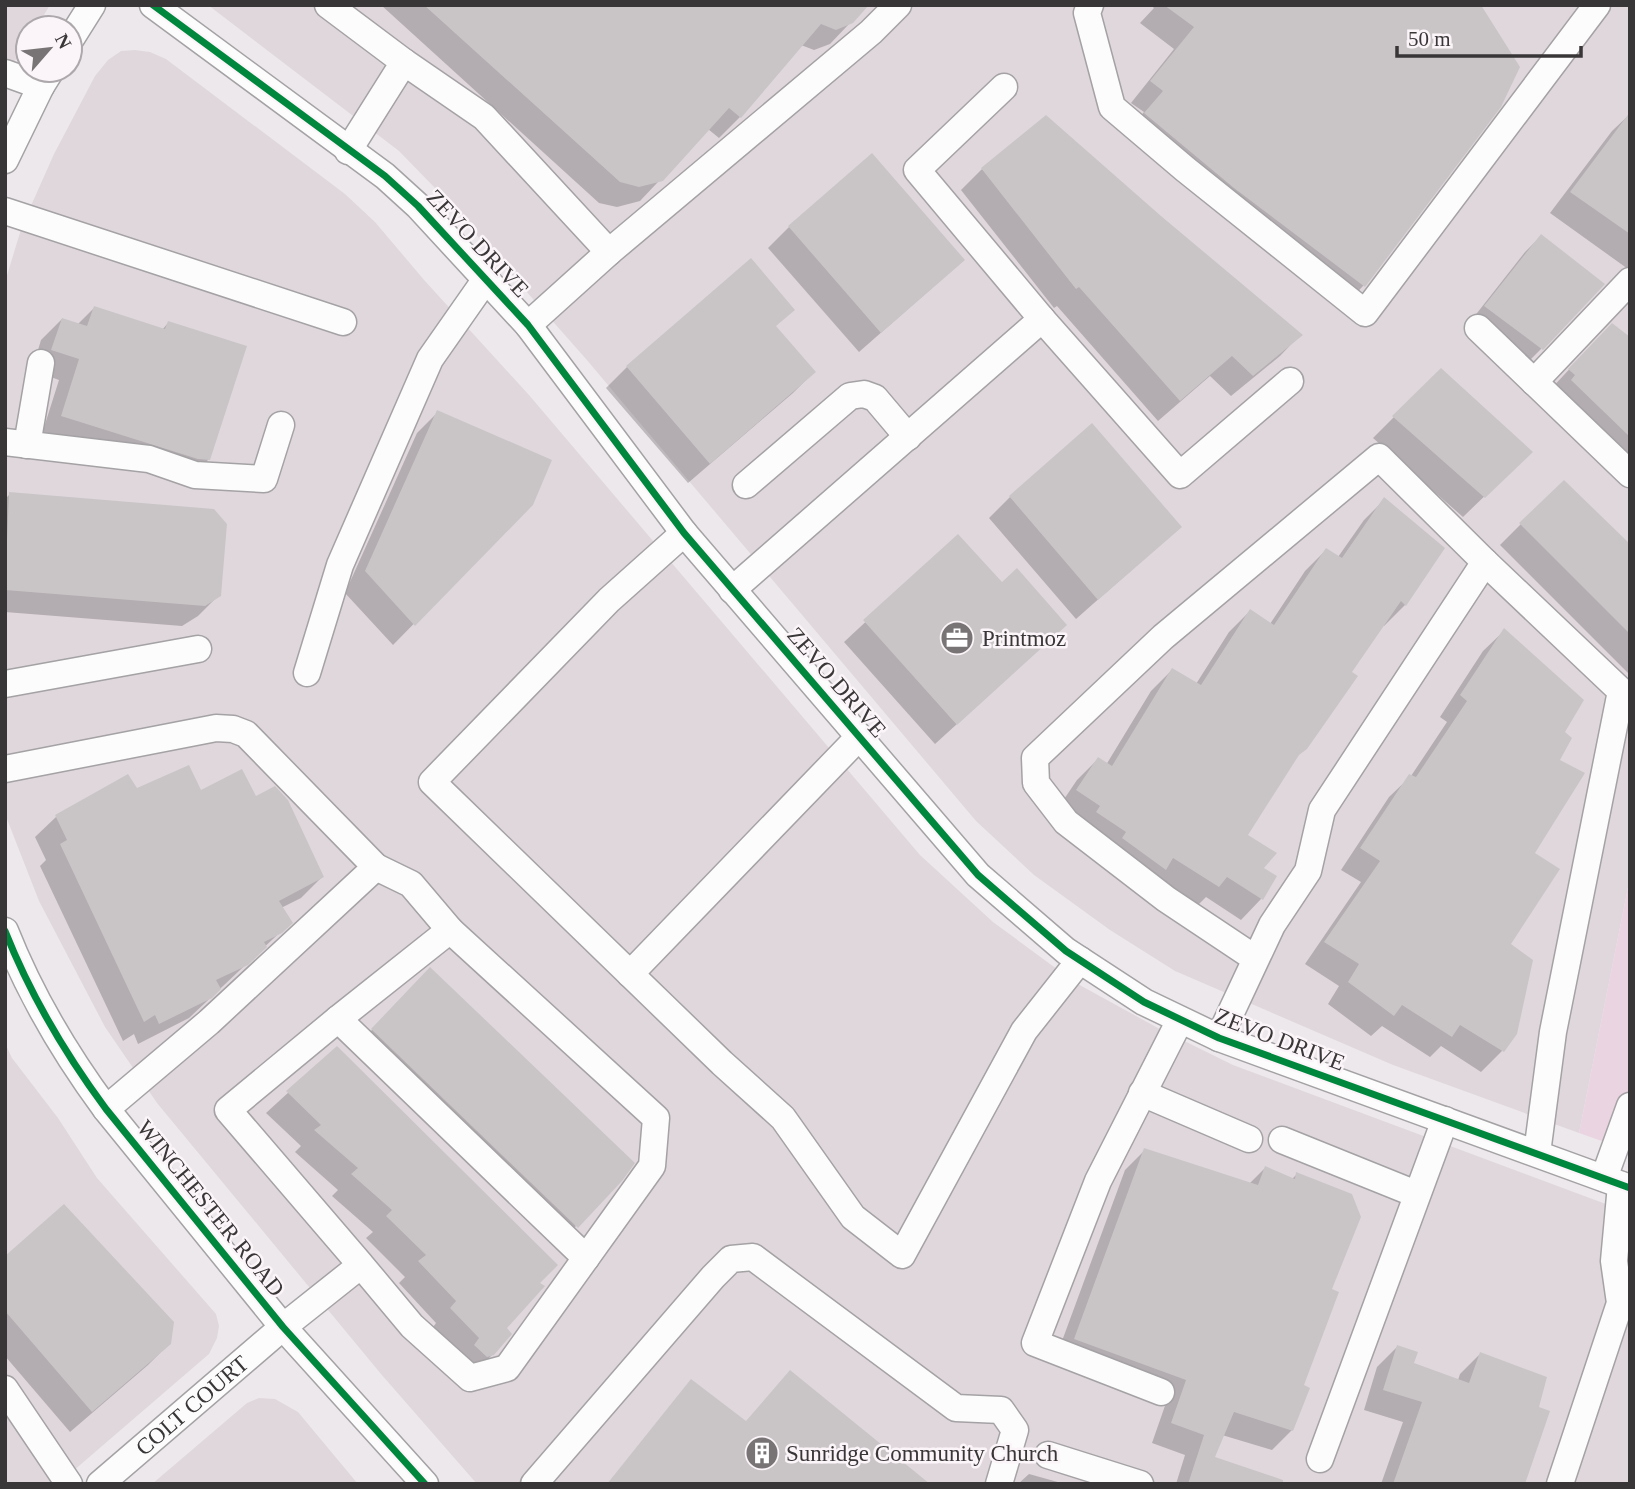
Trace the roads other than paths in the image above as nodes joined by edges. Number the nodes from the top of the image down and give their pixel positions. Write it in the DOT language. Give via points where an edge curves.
graph roads {
  1 [pos="153,5"];
  2 [pos="328,5"];
  3 [pos="898,5"];
  4 [pos="1090,5"];
  5 [pos="1587,9"];
  6 [pos="404,62"];
  7 [pos="43,84"];
  8 [pos="1004,87"];
  9 [pos="348,151"];
  10 [pos="5,160"];
  11 [pos="5,211"];
  12 [pos="609,252"];
  13 [pos="486,279"];
  14 [pos="1630,281"];
  15 [pos="1042,319"];
  16 [pos="343,322"];
  17 [pos="528,325"];
  18 [pos="1478,328"];
  19 [pos="41,363"];
  20 [pos="1290,381"];
  21 [pos="1534,382"];
  22 [pos="281,425"];
  23 [pos="908,437"];
  24 [pos="16,444"];
  25 [pos="1630,474"];
  26 [pos="746,485"];
  27 [pos="684,533"];
  28 [pos="1485,562"];
  29 [pos="732,590"];
  30 [pos="198,649"];
  31 [pos="307,673"];
  32 [pos="5,684"];
  33 [pos="859,737"];
  34 [pos="5,769"];
  35 [pos="376,866"];
  36 [pos="450,930"];
  37 [pos="5,931"];
  38 [pos="1256,959"];
  39 [pos="1080,960"];
  40 [pos="630,974"];
  41 [pos="338,1019"];
  42 [pos="1180,1020"];
  43 [pos="1219,1038"];
  44 [pos="1142,1093"];
  45 [pos="1630,1106"];
  46 [pos="106,1110"];
  47 [pos="1444,1120"];
  48 [pos="1249,1139"];
  49 [pos="1282,1140"];
  50 [pos="1537,1153"];
  51 [pos="1618,1184"];
  52 [pos="1416,1194"];
  53 [pos="586,1258"];
  54 [pos="360,1265"];
  55 [pos="283,1327"];
  56 [pos="5,1389"];
  57 [pos="1161,1392"];
  58 [pos="1048,1455"];
  59 [pos="1320,1459"];
  60 [pos="69,1484"];
  61 [pos="100,1484"];
  62 [pos="425,1484"];
  63 [pos="534,1484"];
  64 [pos="999,1484"];
  65 [pos="1140,1484"];
  66 [pos="1560,1484"];
  1 -- 9 [label="street, ZEVO DRIVE"];
  2 -- 6 [label="street"];
  3 -- 12 [label="street"];
  4 -- 5 [label="street" via="1087,13 1112,107 1365,313"];
  6 -- 9 [label="street"];
  6 -- 12 [label="street" via="484,117"];
  7 -- 10 [label="street"];
  8 -- 15 [label="street" via="917,170"];
  9 -- 13 [label="street, ZEVO DRIVE" via="418,206"];
  11 -- 16 [label="street"];
  12 -- 17 [label="street"];
  13 -- 17 [label="street, ZEVO DRIVE"];
  13 -- 31 [label="street" via="430,359 340,565"];
  14 -- 21 [label="street"];
  15 -- 20 [label="street" via="1180,475"];
  15 -- 23 [label="street"];
  17 -- 27 [label="street, ZEVO DRIVE"];
  18 -- 21 [label="street"];
  19 -- 24 [label="street"];
  21 -- 25 [label="street"];
  22 -- 24 [label="street" via="264,479 195,475 149,459"];
  23 -- 26 [label="street" via="876,398 850,396"];
  23 -- 29 [label="street"];
  27 -- 29 [label="street, ZEVO DRIVE"];
  27 -- 40 [label="street" via="608,600 432,782"];
  28 -- 38 [label="street" via="1322,810 1308,871 1272,925"];
  28 -- 38 [label="street" via="1379,457 1163,637 1035,758 1036,783 1066,822 1166,899"];
  28 -- 50 [label="street" via="1621,691 1553,1032"];
  29 -- 33 [label="street, ZEVO DRIVE"];
  30 -- 32 [label="street"];
  33 -- 39 [label="street, ZEVO DRIVE" via="978,875"];
  33 -- 40 [label="street"];
  34 -- 35 [label="street" via="216,728 233,729 246,734"];
  35 -- 36 [label="street" via="411,884"];
  35 -- 46 [label="street" via="209,1022"];
  36 -- 41 [label="street"];
  36 -- 53 [label="street" via="656,1118 652,1166"];
  37 -- 46 [label="street, WINCHESTER ROAD" via="47,1017"];
  38 -- 43 [label="street"];
  39 -- 40 [label="street" via="1024,1031 902,1255 853,1216 783,1118"];
  39 -- 42 [label="street, ZEVO DRIVE"];
  41 -- 53 [label="street"];
  41 -- 54 [label="street" via="228,1110"];
  42 -- 43 [label="street, ZEVO DRIVE"];
  42 -- 44 [label="street"];
  43 -- 47 [label="street, ZEVO DRIVE"];
  44 -- 48 [label="street"];
  44 -- 57 [label="street" via="1098,1181 1035,1343"];
  45 -- 51 [label="street"];
  46 -- 55 [label="street, WINCHESTER ROAD"];
  47 -- 50 [label="street, ZEVO DRIVE"];
  47 -- 52 [label="street"];
  49 -- 52 [label="street"];
  50 -- 51 [label="street, ZEVO DRIVE"];
  51 -- 66 [label="street" via="1614,1261 1620,1303"];
  52 -- 59 [label="street"];
  53 -- 54 [label="street" via="507,1368 470,1378 412,1326"];
  54 -- 55 [label="street, COLT COURT"];
  55 -- 61 [label="street, COLT COURT"];
  55 -- 62 [label="street, WINCHESTER ROAD"];
  56 -- 60 [label="street"];
  58 -- 65 [label="street"];
  63 -- 64 [label="street" via="713,1277 731,1259 753,1257 956,1408 1002,1410 1015,1430"];
}
